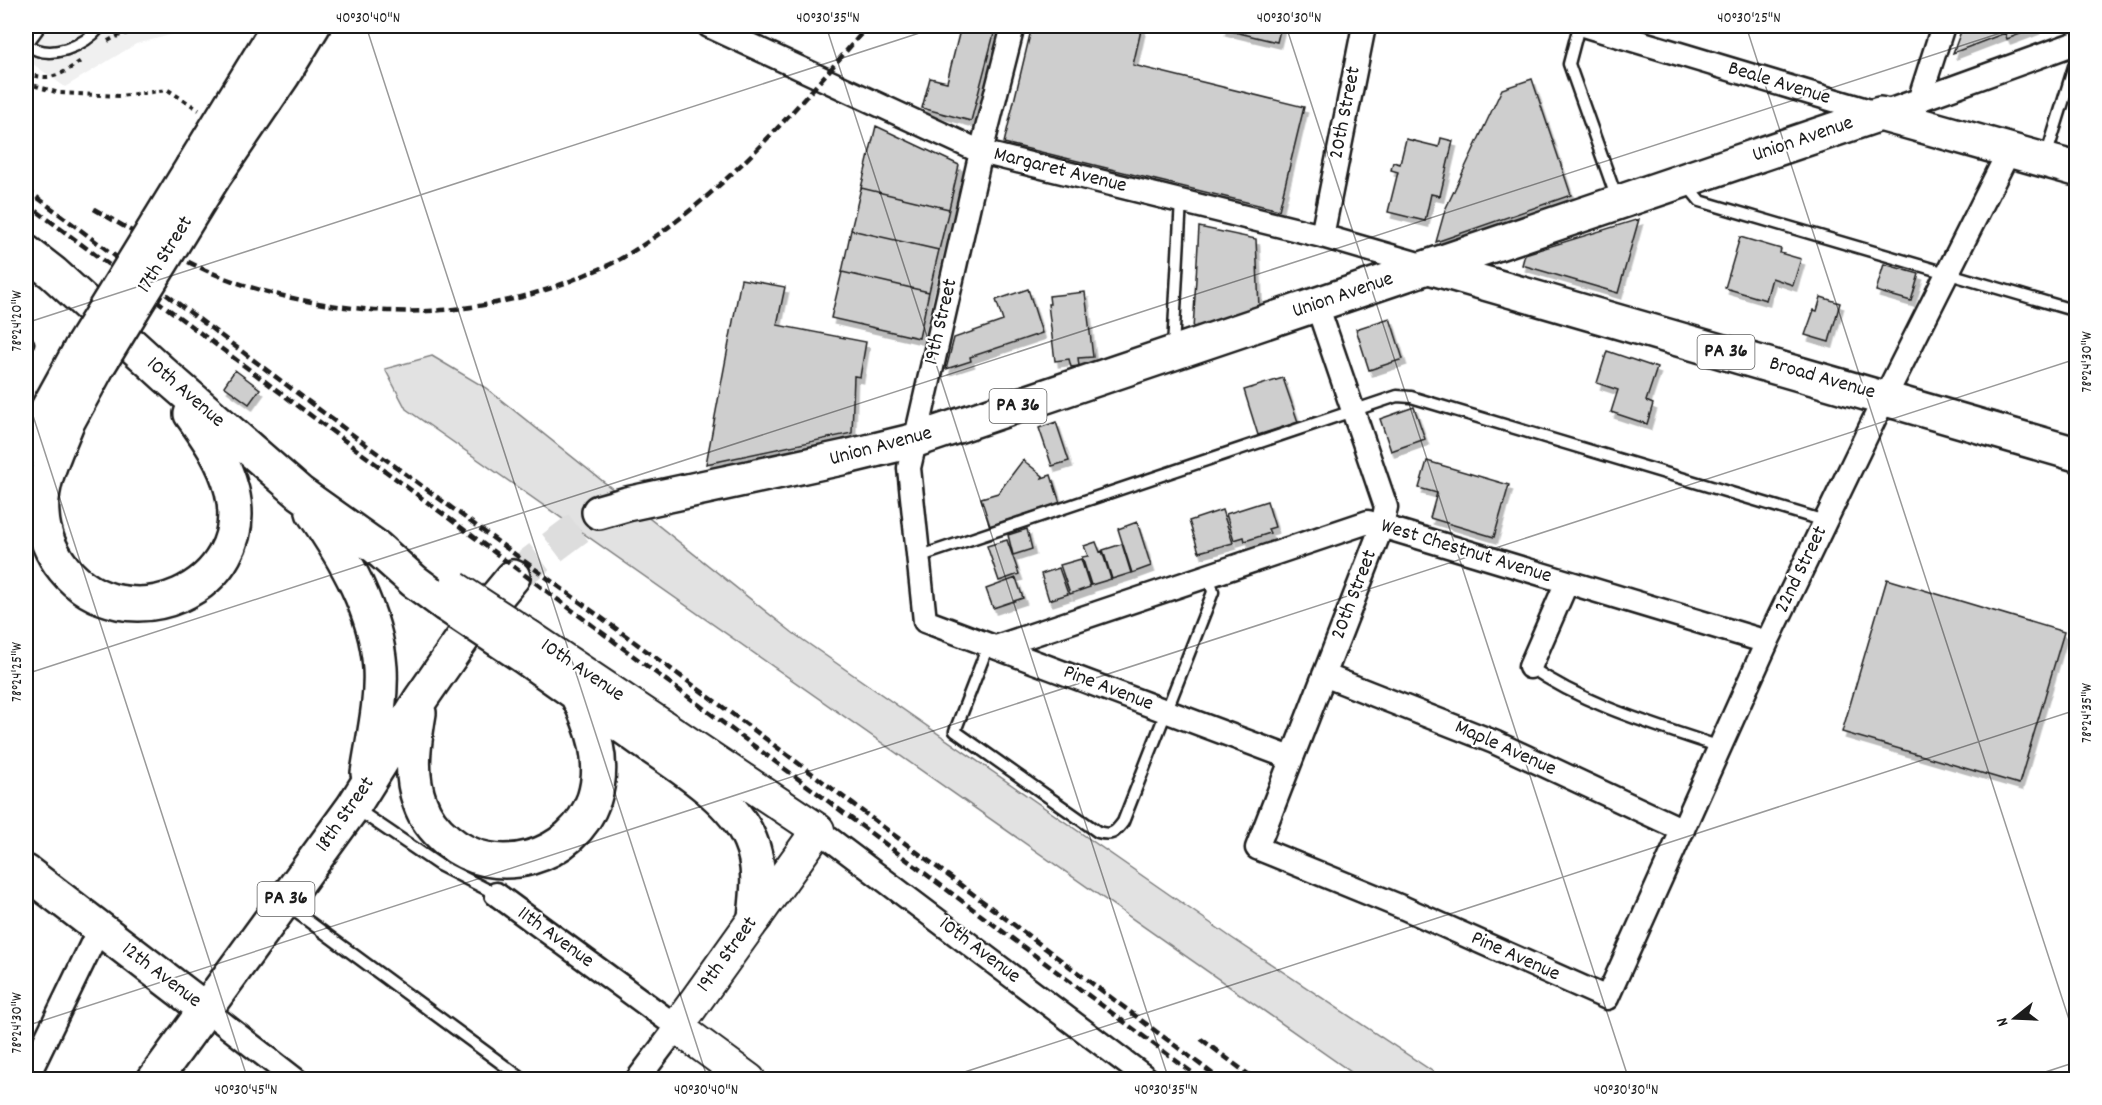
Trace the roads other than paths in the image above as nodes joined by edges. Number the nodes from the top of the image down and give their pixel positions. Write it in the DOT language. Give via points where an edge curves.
graph roads {
  1 [pos="40,26"];
  2 [pos="101,26"];
  3 [pos="279,26"];
  4 [pos="313,26"];
  5 [pos="709,26"];
  6 [pos="1013,26"];
  7 [pos="1364,26"];
  8 [pos="1579,26"];
  9 [pos="1586,26"];
  10 [pos="1943,26"];
  11 [pos="2076,43"];
  12 [pos="26,44"];
  13 [pos="2076,60"];
  14 [pos="1919,101"];
  15 [pos="1880,114"];
  16 [pos="2010,149"];
  17 [pos="981,152"];
  18 [pos="2045,160"];
  19 [pos="2076,169"];
  20 [pos="203,172"];
  21 [pos="1683,181"];
  22 [pos="1181,200"];
  23 [pos="1618,203"];
  24 [pos="1322,236"];
  25 [pos="26,252"];
  26 [pos="1429,267"];
  27 [pos="1948,273"];
  28 [pos="1317,305"];
  29 [pos="2076,311"];
  30 [pos="26,341"];
  31 [pos="26,348"];
  32 [pos="1173,354"];
  33 [pos="90,357"];
  34 [pos="166,378"];
  35 [pos="1885,397"];
  36 [pos="1353,411"];
  37 [pos="67,423"];
  38 [pos="916,440"];
  39 [pos="26,448"];
  40 [pos="2076,453"];
  41 [pos="26,488"];
  42 [pos="300,493"];
  43 [pos="599,512"];
  44 [pos="1826,521"];
  45 [pos="1382,526"];
  46 [pos="918,557"];
  47 [pos="1209,576"];
  48 [pos="513,577"];
  49 [pos="1567,582"];
  50 [pos="925,621"];
  51 [pos="1767,642"];
  52 [pos="526,647"];
  53 [pos="996,647"];
  54 [pos="1530,667"];
  55 [pos="1323,675"];
  56 [pos="576,693"];
  57 [pos="420,700"];
  58 [pos="1167,711"];
  59 [pos="1720,747"];
  60 [pos="1292,758"];
  61 [pos="360,798"];
  62 [pos="818,830"];
  63 [pos="1683,830"];
  64 [pos="1257,848"];
  65 [pos="26,872"];
  66 [pos="495,894"];
  67 [pos="284,903"];
  68 [pos="755,917"];
  69 [pos="99,929"];
  70 [pos="1607,998"];
  71 [pos="206,1010"];
  72 [pos="677,1027"];
  73 [pos="1135,1075"];
  74 [pos="26,1080"];
  75 [pos="154,1080"];
  76 [pos="296,1080"];
  77 [pos="524,1080"];
  78 [pos="637,1080"];
  79 [pos="749,1080"];
  1 -- 12 [label="lane"];
  2 -- 12 [label="lane" via="76,47 57,52"];
  3 -- 20 [label="main road, 17th Street" via="220,123"];
  4 -- 20 [label="main road, 17th Street" via="283,75"];
  5 -- 17 [label="street, Margaret Avenue"];
  6 -- 17 [label="street, 19th Street"];
  7 -- 24 [label="street, 20th Street"];
  8 -- 23 [label="lane" via="1569,64"];
  9 -- 15 [label="street, Beale Avenue"];
  10 -- 14 [label="street"];
  11 -- 14 [label="street, Union Avenue"];
  13 -- 18 [label="lane"];
  14 -- 15 [label="street, Union Avenue"];
  15 -- 16 [label="main road, Beale Avenue"];
  15 -- 21 [label="main road, Union Avenue / PA 36"];
  16 -- 18 [label="main road, Beale Avenue"];
  16 -- 27 [label="street, 22nd Street"];
  17 -- 22 [label="street, Margaret Avenue"];
  17 -- 38 [label="street, 19th Street"];
  18 -- 19 [label="main road, Beale Avenue"];
  20 -- 33 [label="main road, 17th Street, bridge"];
  21 -- 23 [label="main road, Union Avenue / PA 36"];
  21 -- 27 [label="lane" via="1700,201"];
  22 -- 24 [label="street, Margaret Avenue"];
  22 -- 32 [label="lane"];
  23 -- 26 [label="main road, Union Avenue / PA 36"];
  24 -- 26 [label="street, Margaret Avenue"];
  25 -- 34 [label="main road, 10th Avenue" via="54,273"];
  26 -- 28 [label="main road, Union Avenue / PA 36"];
  26 -- 35 [label="main road, Broad Avenue / PA 36"];
  27 -- 29 [label="lane"];
  27 -- 35 [label="street, 22nd Street"];
  28 -- 32 [label="main road, Union Avenue / PA 36"];
  28 -- 36 [label="street, 20th Street"];
  30 -- 31 [label="lane"];
  32 -- 38 [label="main road, Union Avenue / PA 36"];
  33 -- 37 [label="main road, 17th Street"];
  33 -- 39 [label="main road, 17th Street"];
  34 -- 37 [label="main road" via="216,450 235,507 234,530 220,563 209,576 182,594 150,603 115,602 82,588 59,562 45,532 42,496 47,472"];
  34 -- 42 [label="main road, 10th Avenue"];
  35 -- 40 [label="main road, Broad Avenue / PA 36"];
  35 -- 44 [label="street, 22nd Street"];
  36 -- 44 [label="lane" via="1397,396 1411,397"];
  36 -- 45 [label="street, 20th Street" via="1386,507"];
  36 -- 46 [label="lane"];
  37 -- 41 [label="main road, 17th Street"];
  38 -- 43 [label="main road, Union Avenue / PA 36"];
  38 -- 46 [label="street, 19th Street" via="909,468"];
  42 -- 52 [label="main road, 10th Avenue, bridge" via="414,581 450,596"];
  42 -- 61 [label="main road" via="355,580 376,640 380,669 377,714"];
  44 -- 51 [label="street, 22nd Street"];
  45 -- 47 [label="street, West Chestnut Avenue" via="1368,522"];
  45 -- 49 [label="street, West Chestnut Avenue"];
  45 -- 55 [label="street, 20th Street"];
  46 -- 50 [label="street, 19th Street"];
  47 -- 53 [label="street, West Chestnut Avenue"];
  47 -- 58 [label="lane" via="1214,592"];
  48 -- 57 [label="main road, 18th Street / PA 36" via="465,635"];
  49 -- 51 [label="street, West Chestnut Avenue"];
  49 -- 54 [label="street"];
  50 -- 53 [label="street, Pine Avenue"];
  51 -- 59 [label="street, 22nd Street"];
  52 -- 56 [label="main road, 10th Avenue"];
  52 -- 62 [label="street, 10th Avenue"];
  53 -- 58 [label="street, Pine Avenue"];
  53 -- 58 [label="lane" via="986,651 955,731 1098,832 1108,835 1123,822"];
  54 -- 59 [label="lane" via="1550,681 1628,716"];
  55 -- 60 [label="street, 20th Street"];
  55 -- 63 [label="street, Maple Avenue" via="1494,742"];
  56 -- 57 [label="main road" via="596,744 594,798 576,828 560,844 545,854 501,861 484,860 454,846 426,817 412,759"];
  56 -- 68 [label="main road, 10th Avenue" via="690,775 734,815 750,838 755,855 759,882"];
  57 -- 61 [label="main road, 18th Street / PA 36"];
  58 -- 60 [label="street, Pine Avenue"];
  59 -- 63 [label="street, 22nd Street"];
  60 -- 64 [label="street, 20th Street"];
  61 -- 66 [label="lane, 11th Avenue" via="439,865"];
  61 -- 67 [label="main road, 18th Street / PA 36"];
  62 -- 68 [label="street, 19th Street"];
  62 -- 73 [label="street, 10th Avenue"];
  63 -- 70 [label="street, 22nd Street"];
  64 -- 70 [label="street, Pine Avenue"];
  65 -- 69 [label="main road, 12th Avenue"];
  66 -- 72 [label="street, 11th Avenue"];
  67 -- 71 [label="main road, 18th Street / PA 36"];
  67 -- 77 [label="lane"];
  68 -- 72 [label="street, 19th Street"];
  69 -- 71 [label="main road, 12th Avenue"];
  69 -- 74 [label="street"];
  71 -- 75 [label="main road, 18th Street / PA 36"];
  71 -- 76 [label="street, 12th Avenue"];
  72 -- 78 [label="street, 19th Street"];
  72 -- 79 [label="street, 11th Avenue"];
}
